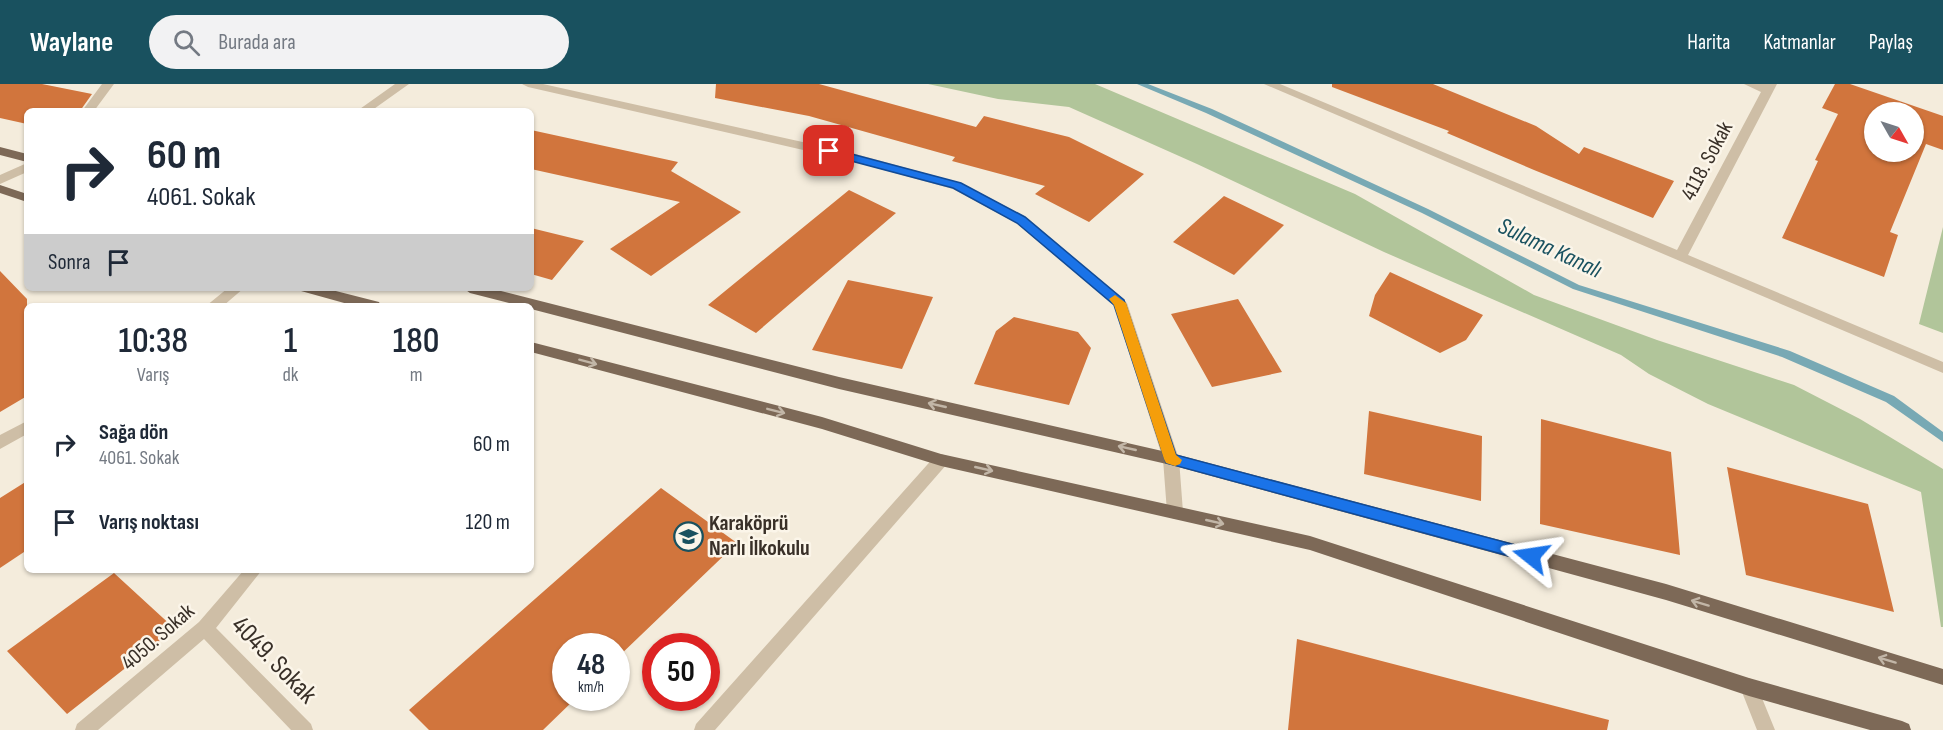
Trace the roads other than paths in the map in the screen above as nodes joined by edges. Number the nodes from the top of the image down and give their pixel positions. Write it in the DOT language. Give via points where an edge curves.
graph roads {
  1 [pos="108,84"];
  2 [pos="403,84"];
  3 [pos="528,84"];
  4 [pos="1270,84"];
  5 [pos="1750,84"];
  6 [pos="1769,87"];
  7 [pos="90,108"];
  8 [pos="367,108"];
  9 [pos="0,151"];
  10 [pos="24,157"];
  11 [pos="24,168"];
  12 [pos="0,180"];
  13 [pos="0,189"];
  14 [pos="24,197"];
  15 [pos="1680,257"];
  16 [pos="233,291"];
  17 [pos="317,291"];
  18 [pos="482,291"];
  19 [pos="217,303"];
  20 [pos="363,303"];
  21 [pos="528,303"];
  22 [pos="534,305"];
  23 [pos="534,348"];
  24 [pos="1943,368"];
  25 [pos="24,429"];
  26 [pos="0,443"];
  27 [pos="1171,459"];
  28 [pos="941,460"];
  29 [pos="1175,512"];
  30 [pos="251,573"];
  31 [pos="205,628"];
  32 [pos="1943,676"];
  33 [pos="1749,687"];
  34 [pos="84,730"];
  35 [pos="304,730"];
  36 [pos="703,730"];
  37 [pos="1766,730"];
  38 [pos="1902,730"];
  1 -- 7 [label="street"];
  2 -- 8 [label="street"];
  3 -- 27 [label="street" via="852,156 957,186 1021,220 1120,303"];
  4 -- 15 [label="street"];
  5 -- 6 [label="street"];
  6 -- 15 [label="street, 4118. Sokak"];
  9 -- 10 [label="main road"];
  11 -- 12 [label="street"];
  13 -- 14 [label="main road"];
  15 -- 24 [label="street"];
  16 -- 19 [label="street"];
  17 -- 20 [label="main road"];
  21 -- 18 [label="main road, one-way"];
  27 -- 22 [label="main road, one-way" via="838,383"];
  23 -- 28 [label="main road, one-way" via="822,423"];
  25 -- 26 [label="street"];
  27 -- 29 [label="street"];
  32 -- 27 [label="main road, one-way" via="1666,592"];
  28 -- 29 [label="main road, one-way"];
  28 -- 36 [label="street"];
  29 -- 33 [label="main road, one-way" via="1310,543"];
  30 -- 31 [label="street, 4050. Sokak"];
  31 -- 34 [label="street, 4050. Sokak"];
  31 -- 35 [label="street, 4049. Sokak"];
  33 -- 37 [label="street"];
  33 -- 38 [label="main road"];
}
